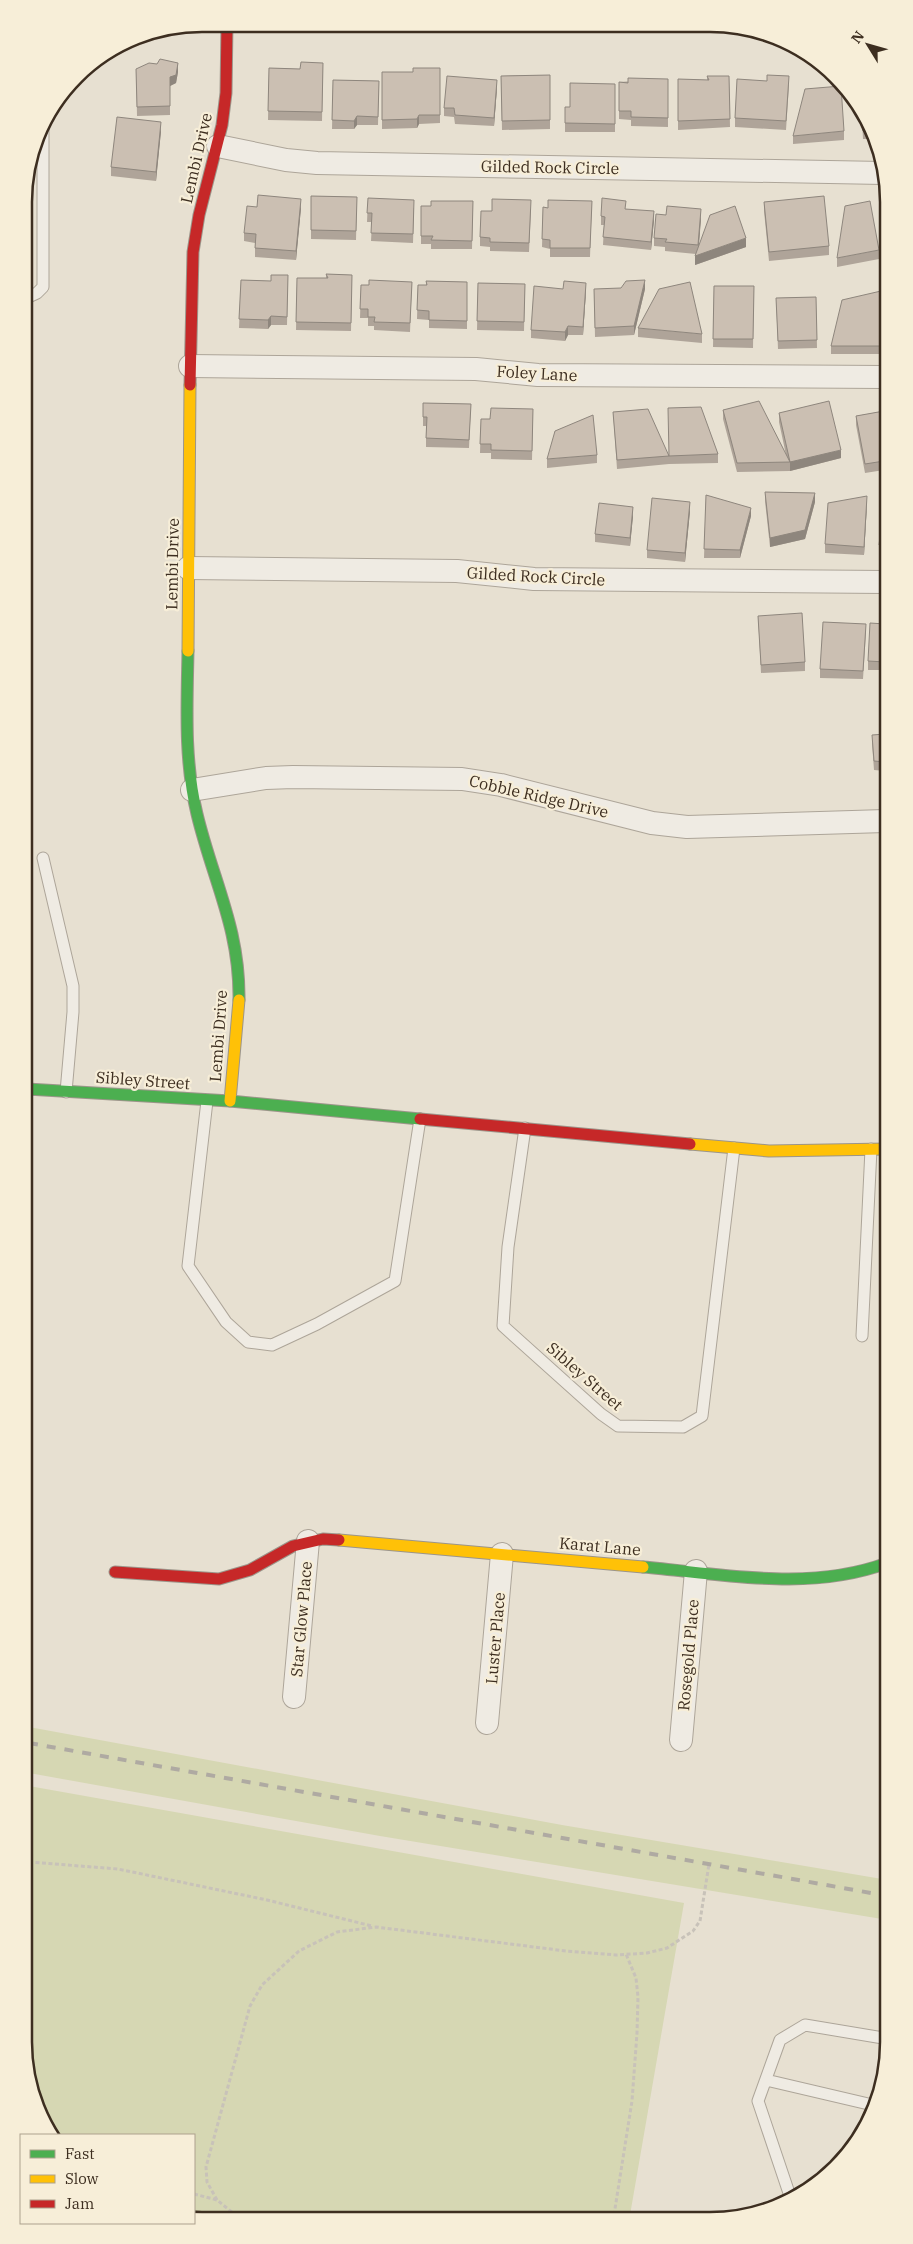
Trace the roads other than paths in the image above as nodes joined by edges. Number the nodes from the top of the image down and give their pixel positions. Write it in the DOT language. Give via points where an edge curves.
graph roads {
  1 [pos="227,32"];
  2 [pos="43,143"];
  3 [pos="218,146"];
  4 [pos="878,173"];
  5 [pos="33,294"];
  6 [pos="190,366"];
  7 [pos="881,378"];
  8 [pos="188,568"];
  9 [pos="881,582"];
  10 [pos="192,790"];
  11 [pos="881,821"];
  12 [pos="43,858"];
  13 [pos="33,1089"];
  14 [pos="66,1092"];
  15 [pos="207,1101"];
  16 [pos="230,1101"];
  17 [pos="420,1119"];
  18 [pos="525,1128"];
  19 [pos="734,1148"];
  20 [pos="871,1149"];
  21 [pos="880,1149"];
  22 [pos="862,1336"];
  23 [pos="308,1540"];
  24 [pos="502,1554"];
  25 [pos="880,1565"];
  26 [pos="696,1571"];
  27 [pos="115,1572"];
  28 [pos="294,1697"];
  29 [pos="487,1722"];
  30 [pos="681,1740"];
  31 [pos="880,2038"];
  32 [pos="766,2080"];
  33 [pos="869,2104"];
  34 [pos="789,2192"];
  1 -- 3 [label="street, Lembi Drive" via="226,93"];
  2 -- 5 [label="lane" via="43,287"];
  3 -- 4 [label="street, Gilded Rock Circle" via="317,163"];
  3 -- 6 [label="street, Lembi Drive" via="199,215 193,252"];
  6 -- 7 [label="street, Foley Lane" via="476,369 538,375"];
  6 -- 8 [label="street, Lembi Drive"];
  8 -- 9 [label="street, Gilded Rock Circle" via="457,571 534,579"];
  8 -- 10 [label="street, Lembi Drive" via="187,750"];
  10 -- 11 [label="street, Cobble Ridge Drive" via="266,778 462,779 502,785 652,823 687,827"];
  10 -- 16 [label="street, Lembi Drive" via="203,836 226,901 236,950 238,1024"];
  12 -- 14 [label="lane" via="73,986"];
  13 -- 14 [label="street, Sibley Street"];
  14 -- 15 [label="street, Sibley Street"];
  15 -- 16 [label="street, Sibley Street"];
  15 -- 17 [label="lane" via="188,1266 226,1322 248,1342 272,1346 395,1281"];
  16 -- 17 [label="street, Sibley Street"];
  17 -- 18 [label="street, Sibley Street"];
  18 -- 19 [label="street, Sibley Street"];
  18 -- 19 [label="lane, Sibley Street" via="508,1247 503,1326 600,1414 618,1426 683,1427 702,1416"];
  19 -- 20 [label="street, Sibley Street" via="769,1151"];
  20 -- 21 [label="street, Sibley Street"];
  20 -- 22 [label="lane"];
  23 -- 24 [label="street, Karat Lane" via="339,1539"];
  23 -- 27 [label="street" via="277,1553 250,1570 219,1579"];
  23 -- 28 [label="street, Star Glow Place"];
  24 -- 26 [label="street, Karat Lane"];
  24 -- 29 [label="street, Luster Place"];
  25 -- 26 [label="street, Karat Lane" via="851,1575 810,1580"];
  26 -- 30 [label="street, Rosegold Place"];
  31 -- 32 [label="lane" via="805,2025 780,2040"];
  32 -- 33 [label="lane"];
  32 -- 34 [label="lane" via="758,2102"];
}
